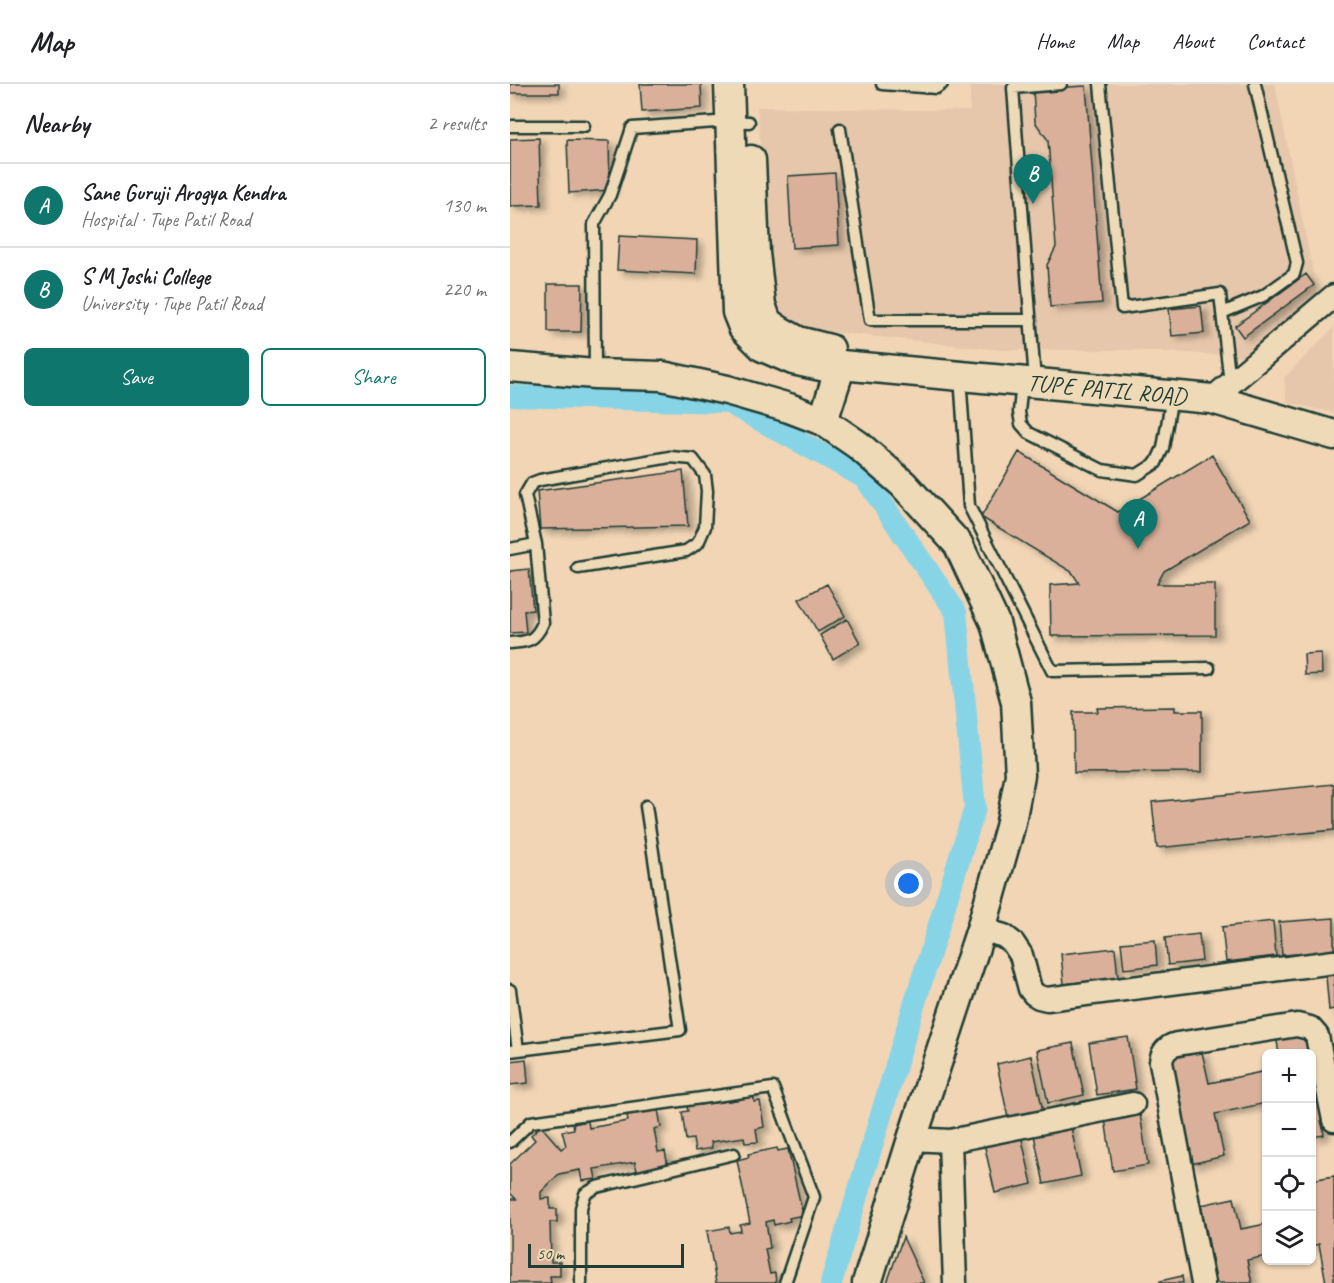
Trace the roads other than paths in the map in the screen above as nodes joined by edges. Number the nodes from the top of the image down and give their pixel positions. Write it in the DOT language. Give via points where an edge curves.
graph roads {
  1 [pos="729,84"];
  2 [pos="747,84"];
  3 [pos="882,84"];
  4 [pos="942,84"];
  5 [pos="1060,84"];
  6 [pos="1100,84"];
  7 [pos="1255,84"];
  8 [pos="739,122"];
  9 [pos="510,126"];
  10 [pos="584,126"];
  11 [pos="840,129"];
  12 [pos="1334,296"];
  13 [pos="1222,313"];
  14 [pos="1031,320"];
  15 [pos="841,365"];
  16 [pos="510,367"];
  17 [pos="595,374"];
  18 [pos="960,376"];
  19 [pos="1029,382"];
  20 [pos="1221,392"];
  21 [pos="1172,396"];
  22 [pos="823,421"];
  23 [pos="1334,435"];
  24 [pos="536,544"];
  25 [pos="510,549"];
  26 [pos="578,568"];
  27 [pos="510,643"];
  28 [pos="1209,668"];
  29 [pos="646,806"];
  30 [pos="981,929"];
  31 [pos="1334,962"];
  32 [pos="510,990"];
  33 [pos="514,1050"];
  34 [pos="1133,1104"];
  35 [pos="1334,1120"];
  36 [pos="912,1139"];
  37 [pos="950,1141"];
  38 [pos="510,1142"];
  39 [pos="734,1154"];
  40 [pos="581,1283"];
  41 [pos="785,1283"];
  42 [pos="867,1283"];
  43 [pos="955,1283"];
  44 [pos="1203,1283"];
  1 -- 8 [label="street"];
  2 -- 8 [label="street"];
  3 -- 4 [label="lane" via="936,88"];
  5 -- 14 [label="lane" via="1013,88"];
  6 -- 13 [label="lane" via="1122,308 1220,294"];
  7 -- 13 [label="lane" via="1297,263 1294,274 1263,296"];
  8 -- 15 [label="street" via="744,238 760,305 760,330 780,331 798,341 833,350"];
  8 -- 17 [label="lane" via="632,128 610,195 594,224"];
  9 -- 10 [label="lane"];
  11 -- 14 [label="lane" via="870,320"];
  12 -- 20 [label="street"];
  13 -- 20 [label="lane"];
  14 -- 19 [label="lane"];
  15 -- 18 [label="street, TUPE PATIL ROAD"];
  15 -- 22 [label="street"];
  16 -- 17 [label="street"];
  17 -- 22 [label="street" via="662,376 727,390"];
  18 -- 19 [label="street, TUPE PATIL ROAD"];
  18 -- 28 [label="lane" via="969,506 1052,670"];
  19 -- 21 [label="street, TUPE PATIL ROAD"];
  19 -- 21 [label="lane" via="1019,412 1021,424 1029,433 1102,470 1137,475 1156,464 1163,448"];
  20 -- 21 [label="street, TUPE PATIL ROAD"];
  20 -- 23 [label="street, TUPE PATIL ROAD"];
  22 -- 30 [label="street" via="903,484 958,544 995,623 1016,702 1020,775"];
  24 -- 25 [label="lane"];
  24 -- 26 [label="lane" via="525,495 532,483 670,457 693,459 705,475 707,491 705,527 698,543 686,550"];
  24 -- 27 [label="lane" via="543,623 528,642"];
  29 -- 33 [label="lane" via="680,1030"];
  30 -- 31 [label="street" via="1004,936 1012,944 1021,955 1030,989 1039,998 1047,999"];
  30 -- 36 [label="street"];
  32 -- 33 [label="lane"];
  34 -- 37 [label="street"];
  35 -- 44 [label="street" via="1317,1036 1310,1028 1297,1025 1171,1045 1164,1051 1161,1062"];
  36 -- 37 [label="street"];
  36 -- 42 [label="street"];
  37 -- 43 [label="street"];
  38 -- 41 [label="lane" via="531,1122 773,1088 814,1197"];
  39 -- 40 [label="lane" via="597,1186 585,1194 581,1208"];
}
